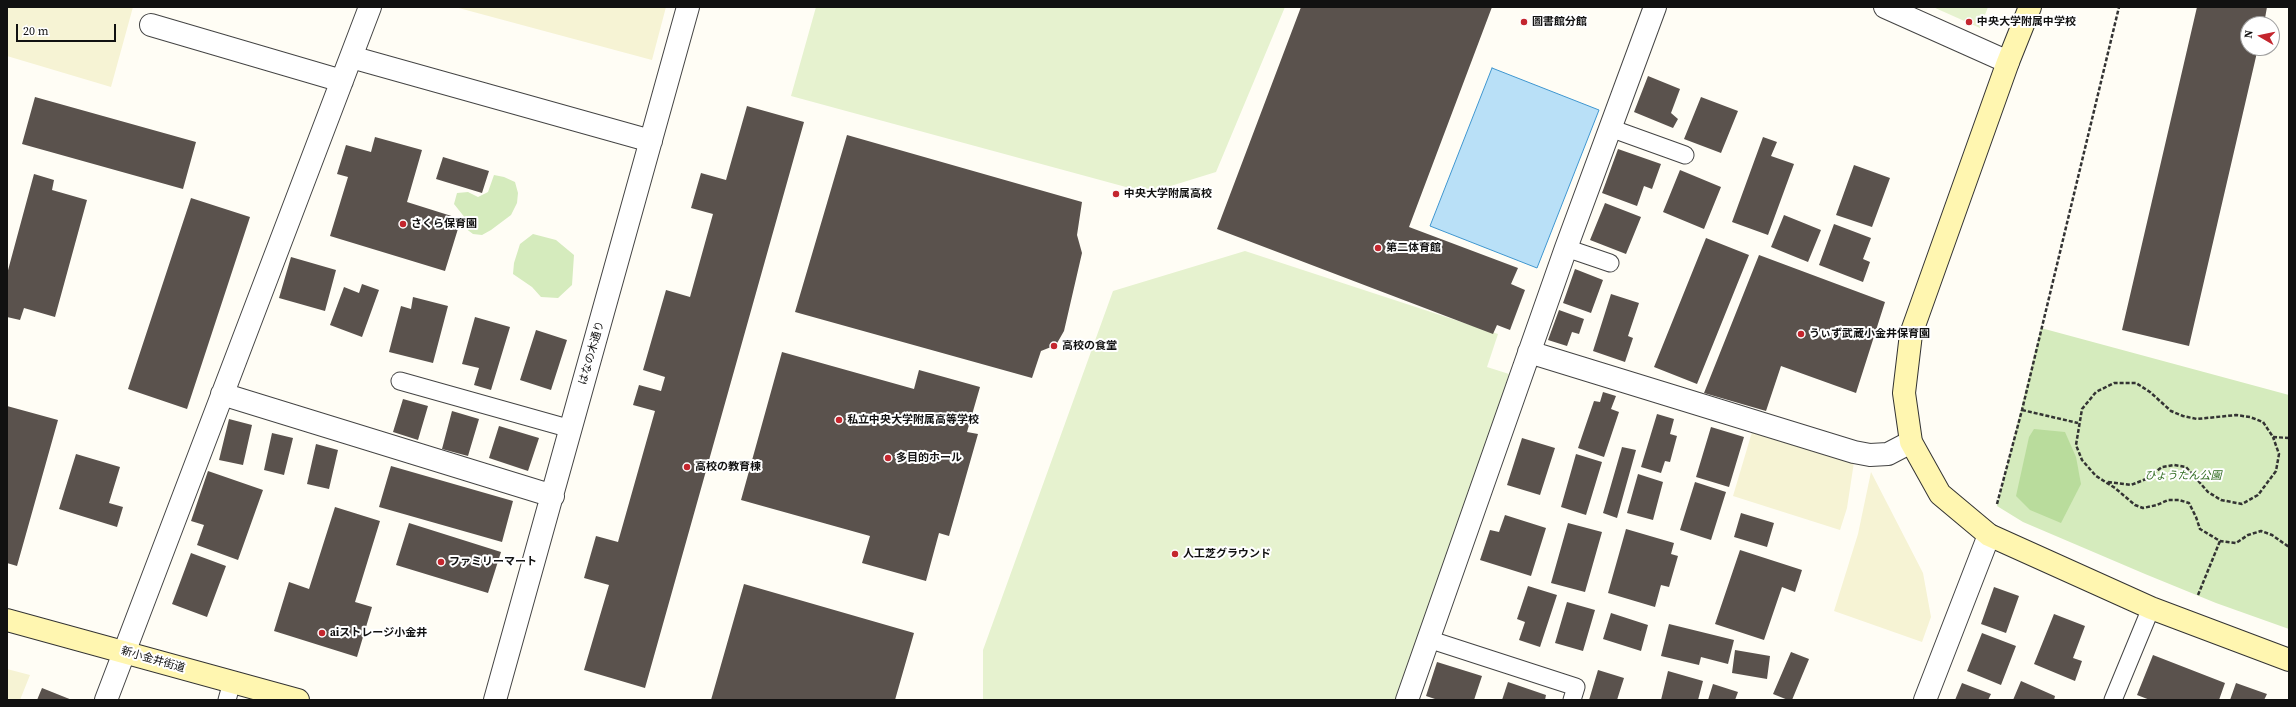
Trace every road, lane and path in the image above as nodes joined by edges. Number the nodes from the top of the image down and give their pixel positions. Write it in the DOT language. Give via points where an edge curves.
graph roads {
  1 [pos="370,7"];
  2 [pos="688,7"];
  3 [pos="1655,7"];
  4 [pos="1885,7"];
  5 [pos="2030,7"];
  6 [pos="2119,7"];
  7 [pos="151,25"];
  8 [pos="350,57"];
  9 [pos="2008,62"];
  10 [pos="342,81"];
  11 [pos="1610,128"];
  12 [pos="651,141"];
  13 [pos="1685,155"];
  14 [pos="1566,248"];
  15 [pos="1610,263"];
  16 [pos="1529,352"];
  17 [pos="400,381"];
  18 [pos="222,394"];
  19 [pos="2022,410"];
  20 [pos="2078,423"];
  21 [pos="570,429"];
  22 [pos="2273,437"];
  23 [pos="2289,438"];
  24 [pos="1911,442"];
  25 [pos="2106,482"];
  26 [pos="553,496"];
  27 [pos="1989,535"];
  28 [pos="2220,541"];
  29 [pos="2289,547"];
  30 [pos="2198,595"];
  31 [pos="2151,608"];
  32 [pos="7,620"];
  33 [pos="1428,639"];
  34 [pos="125,652"];
  35 [pos="2289,660"];
  36 [pos="230,691"];
  37 [pos="106,700"];
  38 [pos="298,700"];
  39 [pos="495,700"];
  40 [pos="1408,700"];
  41 [pos="1572,700"];
  42 [pos="1925,700"];
  43 [pos="2113,700"];
  1 -- 8 [label="street"];
  2 -- 12 [label="street, はなの木通り"];
  3 -- 11 [label="street"];
  4 -- 9 [label="street"];
  5 -- 9 [label="street"];
  6 -- 19 [label="path"];
  7 -- 10 [label="street"];
  8 -- 10 [label="street"];
  8 -- 12 [label="street"];
  9 -- 24 [label="street" via="1911,334 1904,393"];
  10 -- 18 [label="street"];
  11 -- 13 [label="lane"];
  11 -- 14 [label="street"];
  12 -- 21 [label="street, はなの木通り"];
  14 -- 15 [label="lane"];
  14 -- 16 [label="street"];
  16 -- 24 [label="street" via="1854,452 1870,455 1888,454"];
  16 -- 33 [label="street"];
  17 -- 21 [label="lane"];
  18 -- 26 [label="street"];
  18 -- 34 [label="street"];
  19 -- 20 [label="path"];
  19 -- 27 [label="path"];
  20 -- 22 [label="path" via="2082,409 2096,392 2114,383 2136,383 2171,411 2183,416 2197,419 2236,415 2250,417 2263,422"];
  20 -- 25 [label="path" via="2076,445 2082,460 2096,476"];
  21 -- 26 [label="street, はなの木通り"];
  22 -- 23 [label="path"];
  22 -- 25 [label="path" via="2279,454 2276,470 2258,495 2242,504 2221,500 2208,492 2186,467 2174,465 2162,467 2146,479 2131,485"];
  24 -- 27 [label="street" via="1940,494"];
  25 -- 28 [label="path" via="2128,500 2144,508 2168,500 2189,503 2200,528"];
  26 -- 39 [label="street, はなの木通り"];
  27 -- 31 [label="street"];
  27 -- 42 [label="street"];
  28 -- 29 [label="path" via="2236,542 2261,531"];
  28 -- 30 [label="path"];
  31 -- 35 [label="street"];
  31 -- 43 [label="lane"];
  32 -- 34 [label="street, 新小金井街道"];
  33 -- 40 [label="street"];
  33 -- 41 [label="lane" via="1576,687"];
  34 -- 36 [label="street, 新小金井街道"];
  34 -- 37 [label="street"];
  36 -- 38 [label="street, 新小金井街道"];
}
